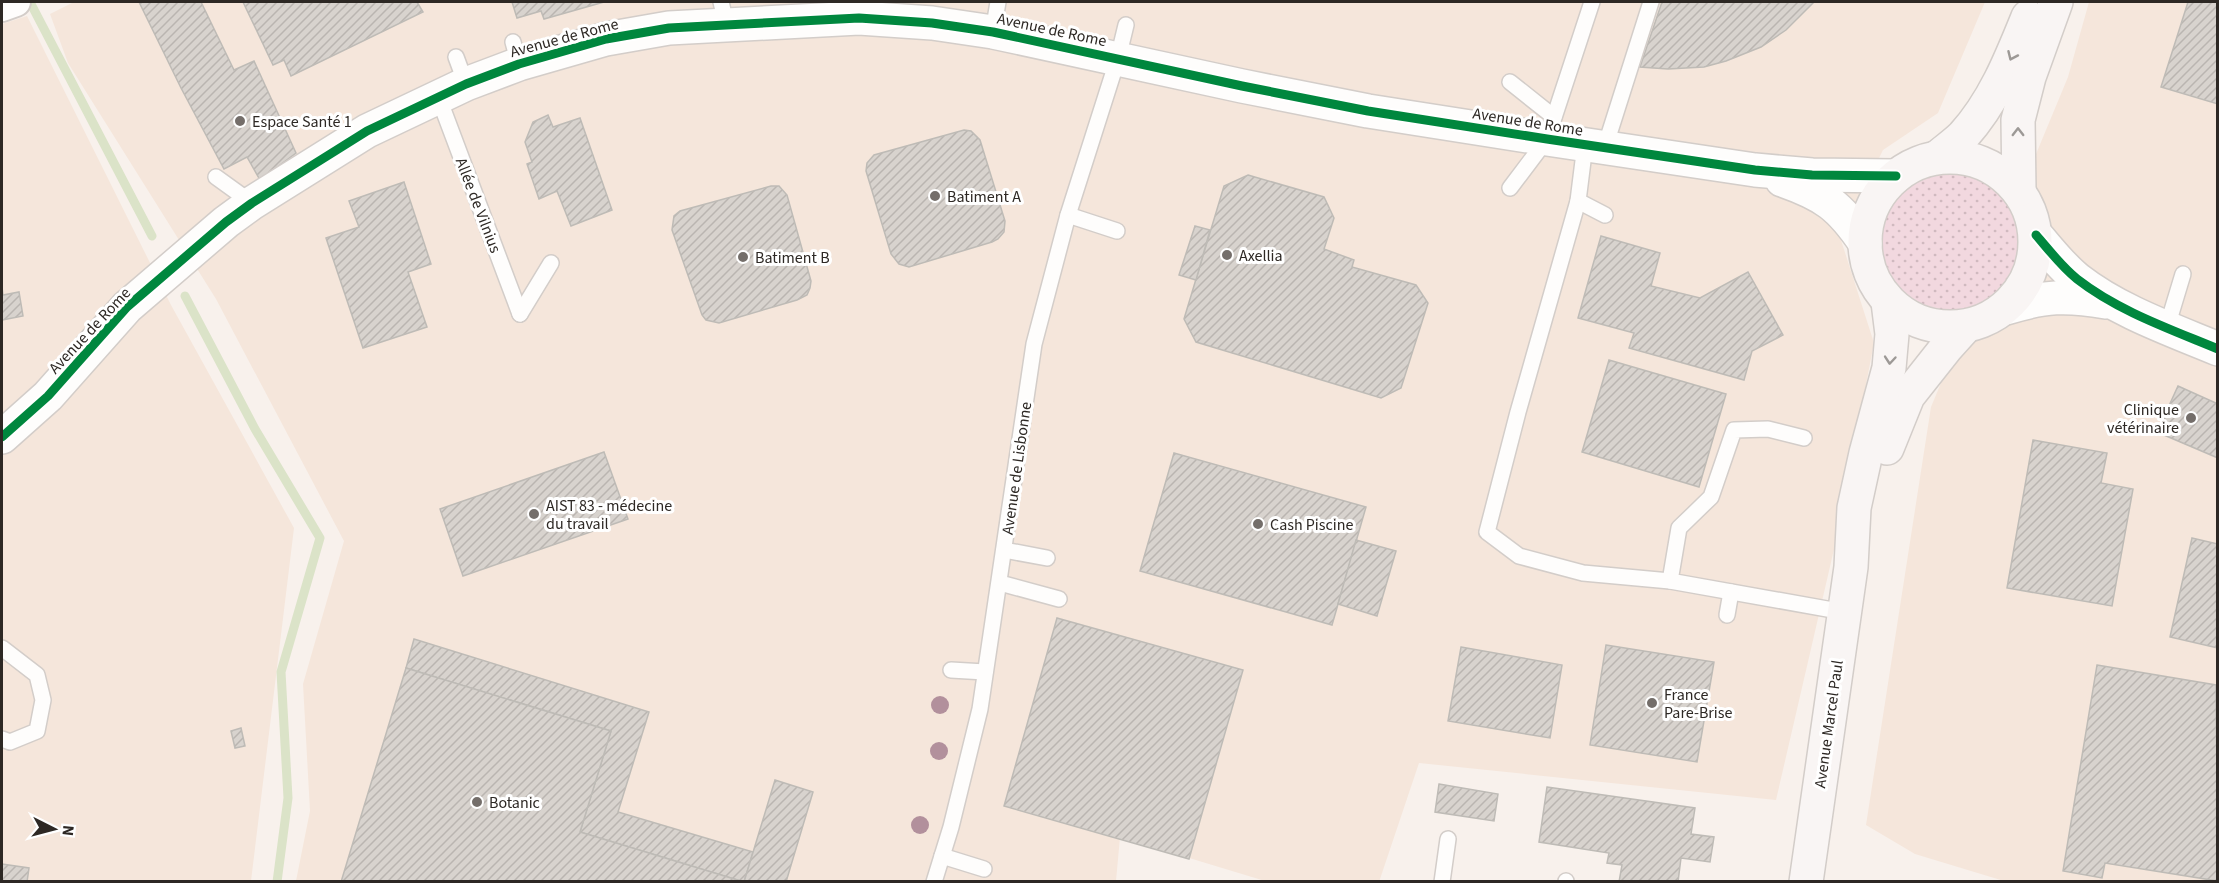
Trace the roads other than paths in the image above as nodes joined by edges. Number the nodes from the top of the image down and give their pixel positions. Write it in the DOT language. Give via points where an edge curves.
graph roads {
  1 [pos="16,2"];
  2 [pos="1592,2"];
  3 [pos="1651,2"];
  4 [pos="2034,2"];
  5 [pos="2056,2"];
  6 [pos="2,7"];
  7 [pos="723,12"];
  8 [pos="996,17"];
  9 [pos="1126,25"];
  10 [pos="1118,58"];
  11 [pos="454,79"];
  12 [pos="1510,82"];
  13 [pos="1551,128"];
  14 [pos="1595,146"];
  15 [pos="1938,157"];
  16 [pos="1755,170"];
  17 [pos="1896,176"];
  18 [pos="216,177"];
  19 [pos="1510,188"];
  20 [pos="2019,190"];
  21 [pos="1578,201"];
  22 [pos="252,203"];
  23 [pos="1068,215"];
  24 [pos="1605,215"];
  25 [pos="1117,231"];
  26 [pos="2036,235"];
  27 [pos="1864,243"];
  28 [pos="551,263"];
  29 [pos="2182,274"];
  30 [pos="1888,302"];
  31 [pos="2114,303"];
  32 [pos="2006,308"];
  33 [pos="1965,327"];
  34 [pos="2167,327"];
  35 [pos="2217,349"];
  36 [pos="2,437"];
  37 [pos="1804,438"];
  38 [pos="1004,549"];
  39 [pos="1047,558"];
  40 [pos="1851,567"];
  41 [pos="1670,581"];
  42 [pos="1000,583"];
  43 [pos="1731,592"];
  44 [pos="1059,599"];
  45 [pos="1844,612"];
  46 [pos="1727,615"];
  47 [pos="2,648"];
  48 [pos="951,670"];
  49 [pos="985,672"];
  50 [pos="2,739"];
  51 [pos="1448,840"];
  52 [pos="942,856"];
  53 [pos="984,869"];
  54 [pos="934,882"];
  55 [pos="1442,882"];
  56 [pos="1806,882"];
  1 -- 6 [label="street"];
  2 -- 13 [label="lane"];
  3 -- 14 [label="lane"];
  4 -- 15 [label="main road, one-way" via="1990,100 1962,137"];
  20 -- 5 [label="main road, one-way" via="2018,120"];
  7 -- 8 [label="street, Avenue de Rome" via="772,29 859,18 932,23"];
  7 -- 11 [label="street, Avenue de Rome" via="669,28 516,53"];
  8 -- 10 [label="street, Avenue de Rome"];
  9 -- 10 [label="lane, Avenue de Lisbonne"];
  10 -- 13 [label="street, Avenue de Rome" via="1368,111"];
  10 -- 23 [label="lane, Avenue de Lisbonne"];
  11 -- 22 [label="street, Avenue de Rome"];
  11 -- 28 [label="lane, Allée de Vilnius" via="520,314"];
  12 -- 13 [label="lane"];
  13 -- 14 [label="street, Avenue de Rome"];
  13 -- 19 [label="lane"];
  14 -- 16 [label="street, Avenue de Rome"];
  14 -- 21 [label="lane"];
  15 -- 17 [label="main road"];
  15 -- 20 [label="main road" via="1968,158 1996,170"];
  16 -- 17 [label="street, Avenue de Rome"];
  16 -- 27 [label="street, Avenue de Rome" via="1811,190 1830,202 1849,219"];
  17 -- 27 [label="main road" via="1875,202"];
  18 -- 22 [label="lane"];
  20 -- 26 [label="main road"];
  21 -- 24 [label="lane"];
  21 -- 41 [label="lane" via="1487,532 1519,556 1583,573"];
  22 -- 36 [label="street, Avenue de Rome" via="127,307 48,396"];
  23 -- 25 [label="lane"];
  23 -- 38 [label="lane, Avenue de Lisbonne" via="1034,344"];
  26 -- 31 [label="street" via="2075,278"];
  26 -- 32 [label="main road" via="2034,262 2024,287"];
  27 -- 30 [label="main road" via="1871,275"];
  29 -- 34 [label="lane"];
  30 -- 33 [label="main road" via="1911,319 1937,328"];
  30 -- 40 [label="main road, Avenue Marcel Paul, one-way" via="1892,334 1889,369 1854,508"];
  31 -- 32 [label="street" via="2068,296"];
  31 -- 34 [label="street"];
  32 -- 33 [label="main road"];
  33 -- 40 [label="main road, Avenue Marcel Paul" via="1908,396 1889,442"];
  34 -- 35 [label="street"];
  37 -- 41 [label="lane" via="1768,429 1734,430 1711,497 1679,528"];
  38 -- 39 [label="lane"];
  38 -- 42 [label="lane, Avenue de Lisbonne"];
  40 -- 45 [label="main road, Avenue Marcel Paul"];
  41 -- 43 [label="lane"];
  42 -- 44 [label="lane"];
  42 -- 49 [label="lane, Avenue de Lisbonne"];
  43 -- 45 [label="lane"];
  43 -- 46 [label="lane"];
  45 -- 56 [label="main road, Avenue Marcel Paul"];
  47 -- 50 [label="lane" via="37,675 43,700 37,731 10,742"];
  48 -- 49 [label="lane"];
  49 -- 52 [label="lane, Avenue de Lisbonne" via="980,709"];
  51 -- 55 [label="lane"];
  52 -- 53 [label="lane"];
  52 -- 54 [label="lane, Avenue de Lisbonne"];
}
